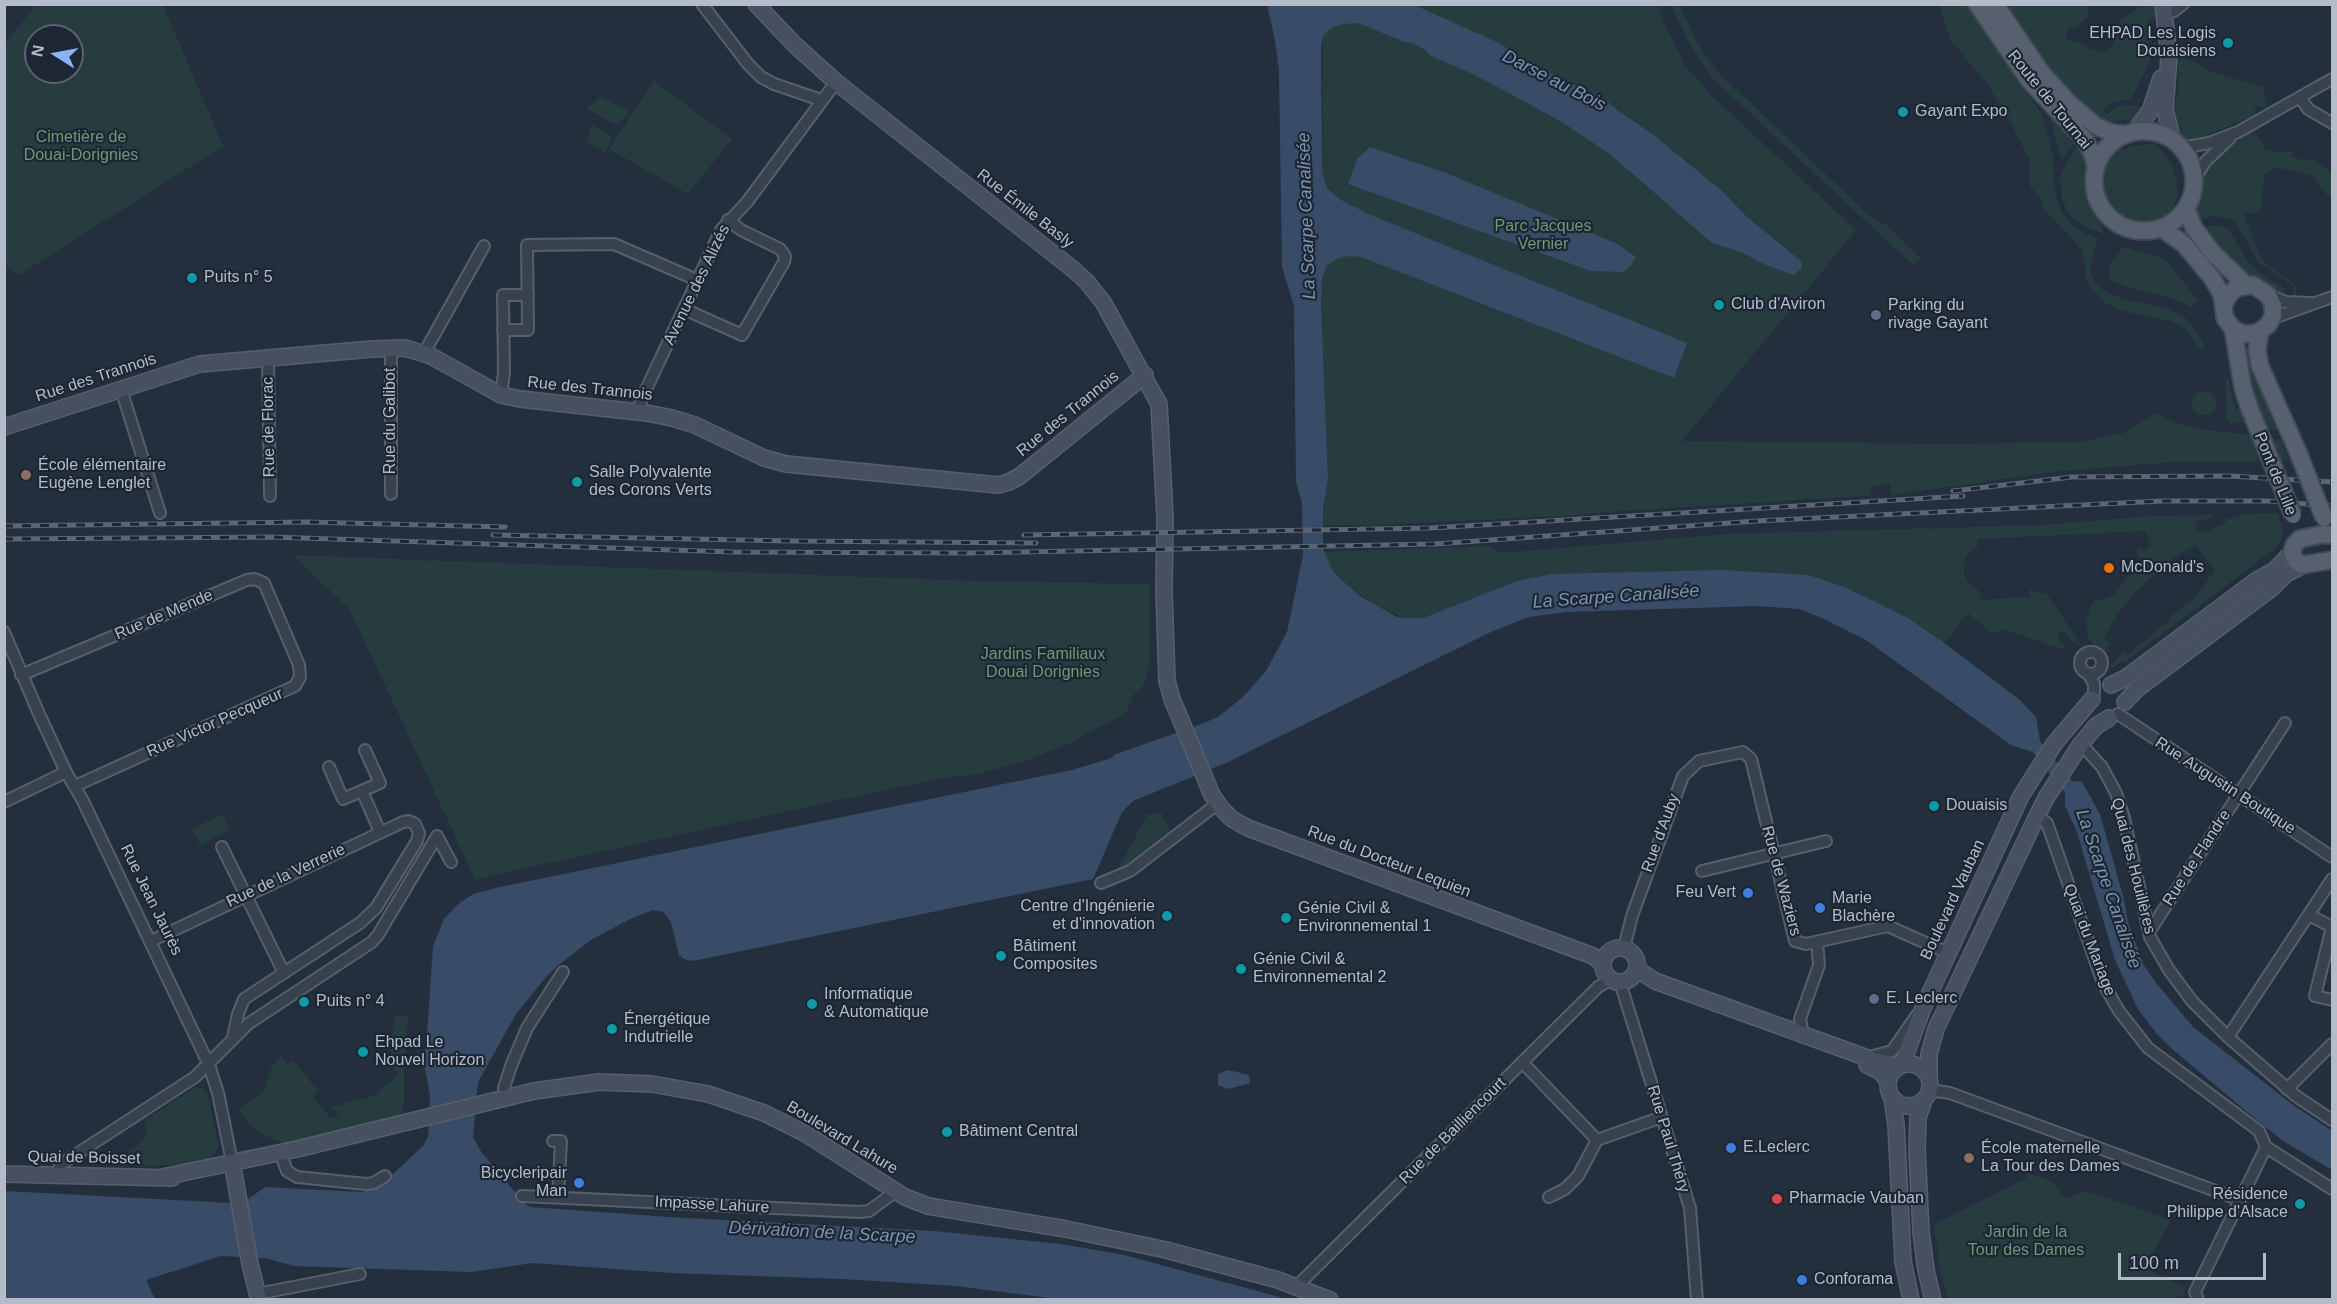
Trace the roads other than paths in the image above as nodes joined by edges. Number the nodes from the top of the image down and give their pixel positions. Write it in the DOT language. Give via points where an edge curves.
graph roads {
  1 [pos="702,4"];
  2 [pos="756,4"];
  3 [pos="1977,4"];
  4 [pos="1995,4"];
  5 [pos="2183,4"];
  6 [pos="2164,9"];
  7 [pos="2168,43"];
  8 [pos="2332,79"];
  9 [pos="836,82"];
  10 [pos="2300,97"];
  11 [pos="821,100"];
  12 [pos="2332,123"];
  13 [pos="2238,132"];
  14 [pos="2130,133"];
  15 [pos="2177,143"];
  16 [pos="2096,167"];
  17 [pos="2194,180"];
  18 [pos="2186,209"];
  19 [pos="728,220"];
  20 [pos="2161,228"];
  21 [pos="484,246"];
  22 [pos="698,280"];
  23 [pos="2246,285"];
  24 [pos="528,295"];
  25 [pos="2268,295"];
  26 [pos="2332,297"];
  27 [pos="2317,303"];
  28 [pos="2224,304"];
  29 [pos="684,309"];
  30 [pos="2266,326"];
  31 [pos="2233,329"];
  32 [pos="503,330"];
  33 [pos="391,348"];
  34 [pos="424,353"];
  35 [pos="268,358"];
  36 [pos="1144,375"];
  37 [pos="121,389"];
  38 [pos="501,395"];
  39 [pos="638,412"];
  40 [pos="4,427"];
  41 [pos="391,494"];
  42 [pos="270,496"];
  43 [pos="160,513"];
  44 [pos="2332,535"];
  45 [pos="2293,547"];
  46 [pos="2331,561"];
  47 [pos="2304,565"];
  48 [pos="282,626"];
  49 [pos="4,632"];
  50 [pos="2101,667"];
  51 [pos="2088,673"];
  52 [pos="21,675"];
  53 [pos="2101,690"];
  54 [pos="2117,712"];
  55 [pos="1183,723"];
  56 [pos="2285,723"];
  57 [pos="2081,744"];
  58 [pos="365,750"];
  59 [pos="1736,752"];
  60 [pos="329,767"];
  61 [pos="66,772"];
  62 [pos="75,786"];
  63 [pos="362,791"];
  64 [pos="2239,794"];
  65 [pos="4,802"];
  66 [pos="1217,804"];
  67 [pos="2037,816"];
  68 [pos="380,832"];
  69 [pos="1826,841"];
  70 [pos="222,847"];
  71 [pos="1773,854"];
  72 [pos="2332,857"];
  73 [pos="451,862"];
  74 [pos="1702,871"];
  75 [pos="2332,879"];
  76 [pos="1101,883"];
  77 [pos="244,895"];
  78 [pos="2308,915"];
  79 [pos="2332,927"];
  80 [pos="2149,932"];
  81 [pos="151,941"];
  82 [pos="1817,942"];
  83 [pos="1948,953"];
  84 [pos="1613,954"];
  85 [pos="563,972"];
  86 [pos="284,973"];
  87 [pos="1625,976"];
  88 [pos="2332,1000"];
  89 [pos="1923,1008"];
  90 [pos="1737,1011"];
  91 [pos="1803,1034"];
  92 [pos="2228,1036"];
  93 [pos="233,1037"];
  94 [pos="2332,1044"];
  95 [pos="1865,1057"];
  96 [pos="1522,1062"];
  97 [pos="209,1065"];
  98 [pos="1900,1065"];
  99 [pos="1929,1076"];
  100 [pos="1890,1089"];
  101 [pos="2287,1089"];
  102 [pos="1926,1097"];
  103 [pos="507,1098"];
  104 [pos="1662,1117"];
  105 [pos="2332,1120"];
  106 [pos="1597,1140"];
  107 [pos="553,1141"];
  108 [pos="2266,1147"];
  109 [pos="281,1154"];
  110 [pos="233,1166"];
  111 [pos="4,1174"];
  112 [pos="57,1176"];
  113 [pos="385,1176"];
  114 [pos="2332,1189"];
  115 [pos="896,1191"];
  116 [pos="522,1196"];
  117 [pos="558,1197"];
  118 [pos="1549,1197"];
  119 [pos="2240,1200"];
  120 [pos="360,1274"];
  121 [pos="1297,1286"];
  122 [pos="256,1298"];
  123 [pos="1330,1299"];
  124 [pos="1697,1299"];
  125 [pos="1911,1299"];
  126 [pos="1933,1299"];
  127 [pos="2198,1299"];
  1 -- 11 [label="street" via="761,77"];
  2 -- 9 [label="main road, Rue Émile Basly"];
  3 -- 16 [label="main road, Route de Tournai" via="2029,80 2085,140"];
  4 -- 14 [label="main road, Route de Tournai" via="2035,65 2069,103 2096,126 2112,133"];
  5 -- 6 [label="street" via="2174,11"];
  6 -- 7 [label="main road"];
  7 -- 14 [label="main road" via="2153,106"];
  7 -- 15 [label="main road" via="2165,109"];
  8 -- 10 [label="street"];
  9 -- 11 [label="street, Avenue des Alizés"];
  9 -- 36 [label="main road, Rue Émile Basly" via="1087,282 1103,302"];
  10 -- 12 [label="street" via="2308,109"];
  10 -- 13 [label="street"];
  11 -- 19 [label="street, Avenue des Alizés" via="750,197"];
  13 -- 15 [label="street" via="2209,143"];
  13 -- 17 [label="street" via="2205,162"];
  14 -- 15 [label="main road" via="2157,132"];
  14 -- 16 [label="main road" via="2105,150"];
  15 -- 17 [label="main road" via="2192,165"];
  16 -- 20 [label="main road" via="2096,194 2110,218 2135,230"];
  17 -- 18 [label="main road"];
  18 -- 20 [label="main road"];
  18 -- 23 [label="main road" via="2212,252"];
  19 -- 22 [label="street, Avenue des Alizés"];
  19 -- 29 [label="street" via="780,249 784,262 742,335"];
  20 -- 28 [label="main road" via="2194,256 2219,290"];
  21 -- 34 [label="street"];
  22 -- 24 [label="street" via="614,244 527,245"];
  22 -- 29 [label="street, Avenue des Alizés"];
  23 -- 25 [label="main road" via="2256,286"];
  23 -- 28 [label="main road" via="2231,292"];
  24 -- 32 [label="street" via="503,295"];
  24 -- 32 [label="street" via="528,330"];
  25 -- 27 [label="street" via="2286,302"];
  25 -- 30 [label="main road" via="2273,305"];
  26 -- 27 [label="street"];
  27 -- 30 [label="street"];
  28 -- 31 [label="main road" via="2225,318"];
  29 -- 39 [label="street, Avenue des Alizés"];
  30 -- 31 [label="main road" via="2244,334"];
  30 -- 44 [label="main road, Pont de Lille, bridge" via="2257,350 2259,363"];
  31 -- 45 [label="main road, Pont de Lille, bridge" via="2249,407 2292,514"];
  32 -- 38 [label="street"];
  33 -- 34 [label="main road, Rue des Trannois"];
  33 -- 35 [label="main road, Rue des Trannois"];
  33 -- 41 [label="street, Rue du Galibot"];
  34 -- 38 [label="main road, Rue des Trannois"];
  35 -- 37 [label="main road, Rue des Trannois" via="200,364"];
  35 -- 42 [label="street, Rue de Florac"];
  36 -- 39 [label="main road, Rue des Trannois" via="1020,476 998,485 786,464 764,458 695,425"];
  36 -- 55 [label="main road, Rue Émile Basly" via="1161,409 1166,673"];
  37 -- 40 [label="main road, Rue des Trannois"];
  37 -- 43 [label="street"];
  38 -- 39 [label="main road, Rue des Trannois"];
  44 -- 45 [label="main road" via="2306,537"];
  45 -- 47 [label="main road" via="2297,562"];
  45 -- 53 [label="main road, Boulevard Vauban" via="2275,570 2127,677"];
  46 -- 47 [label="main road"];
  47 -- 54 [label="main road" via="2286,574 2137,689"];
  48 -- 52 [label="street, Rue de Mende" via="264,584 251,579"];
  48 -- 62 [label="street, Rue Victor Pecqueur" via="301,669 295,686"];
  49 -- 52 [label="street, Rue Jean Jaurès"];
  50 -- 51 [label="street"];
  50 -- 51 [label="street" via="2098,654 2087,653 2080,662"];
  50 -- 53 [label="street"];
  51 -- 53 [label="street"];
  52 -- 61 [label="street, Rue Jean Jaurès"];
  53 -- 54 [label="main road" via="2122,692"];
  53 -- 54 [label="main road" via="2092,705 2097,713"];
  53 -- 83 [label="main road, Boulevard Vauban" via="2036,770"];
  54 -- 57 [label="main road" via="2096,726"];
  54 -- 64 [label="street, Rue Augustin Boutique"];
  55 -- 66 [label="main road, Rue du Docteur Lequien"];
  56 -- 64 [label="street, Rue de Flandre"];
  57 -- 67 [label="main road"];
  57 -- 80 [label="street, Quai des Houillères" via="2105,773 2119,801"];
  58 -- 63 [label="street" via="380,783"];
  59 -- 71 [label="street, Rue de Waziers" via="1751,759"];
  59 -- 84 [label="street, Rue d'Auby" via="1699,761 1683,776 1632,916"];
  60 -- 63 [label="street" via="343,799"];
  61 -- 62 [label="street, Rue Jean Jaurès"];
  61 -- 65 [label="street"];
  62 -- 81 [label="street, Rue Jean Jaurès"];
  63 -- 68 [label="street"];
  64 -- 72 [label="street, Rue Augustin Boutique"];
  64 -- 80 [label="street, Rue de Flandre"];
  66 -- 76 [label="street" via="1130,871"];
  66 -- 84 [label="main road, Rue du Docteur Lequien" via="1248,828 1593,956"];
  67 -- 99 [label="main road" via="1936,1029 1929,1054"];
  67 -- 108 [label="street, Quai du Mariage" via="2047,823 2103,983 2119,1011 2148,1048 2259,1131"];
  68 -- 77 [label="street, Rue de la Verrerie"];
  68 -- 86 [label="street, Rue de la Verrerie" via="407,821 418,830 417,841 376,909"];
  69 -- 71 [label="street"];
  70 -- 77 [label="street"];
  71 -- 74 [label="street"];
  71 -- 82 [label="street, Rue de Waziers" via="1793,938 1802,944"];
  73 -- 93 [label="street" via="437,836 375,939"];
  75 -- 78 [label="street"];
  77 -- 81 [label="street, Rue de la Verrerie"];
  77 -- 86 [label="street"];
  78 -- 79 [label="street"];
  78 -- 92 [label="street"];
  79 -- 88 [label="street" via="2315,996"];
  80 -- 92 [label="street, Quai des Houillères" via="2181,988"];
  81 -- 97 [label="street, Rue Jean Jaurès"];
  82 -- 83 [label="street" via="1888,926"];
  82 -- 91 [label="street, Rue de Waziers" via="1818,971 1802,1015"];
  83 -- 89 [label="main road, Boulevard Vauban"];
  84 -- 87 [label="main road" via="1606,974"];
  84 -- 87 [label="main road" via="1635,956"];
  85 -- 103 [label="street" via="527,1028 504,1088"];
  86 -- 93 [label="street" via="244,999"];
  87 -- 90 [label="main road" via="1641,972 1655,981"];
  87 -- 96 [label="street, Rue de Bailliencourt" via="1598,987"];
  87 -- 104 [label="street, Rue Paul Théry"];
  89 -- 95 [label="street" via="1892,1051"];
  89 -- 98 [label="main road, Boulevard Vauban"];
  90 -- 91 [label="main road"];
  90 -- 100 [label="main road" via="1772,1029 1873,1068 1883,1074"];
  91 -- 95 [label="main road"];
  92 -- 101 [label="street, Quai des Houillères"];
  93 -- 97 [label="street"];
  94 -- 101 [label="street"];
  95 -- 98 [label="main road"];
  96 -- 106 [label="street"];
  96 -- 121 [label="street, Rue de Bailliencourt"];
  97 -- 110 [label="street, Rue Jean Jaurès"];
  97 -- 112 [label="street" via="63,1163"];
  98 -- 99 [label="main road" via="1917,1065"];
  98 -- 100 [label="main road" via="1892,1072"];
  99 -- 102 [label="main road"];
  100 -- 102 [label="main road" via="1899,1103 1909,1106"];
  100 -- 125 [label="main road" via="1904,1261"];
  101 -- 105 [label="street, Quai des Houillères"];
  102 -- 119 [label="street" via="1941,1091 1950,1093"];
  102 -- 126 [label="main road" via="1917,1124 1917,1149 1921,1232"];
  103 -- 109 [label="main road, Boulevard Lahure"];
  103 -- 115 [label="main road, Boulevard Lahure" via="599,1082 652,1084 705,1093 791,1125"];
  104 -- 106 [label="street"];
  104 -- 124 [label="street, Rue Paul Théry" via="1690,1208"];
  106 -- 118 [label="street" via="1573,1181"];
  107 -- 117 [label="street" via="561,1141"];
  108 -- 114 [label="street"];
  108 -- 119 [label="street"];
  109 -- 110 [label="main road, Boulevard Lahure"];
  109 -- 113 [label="street" via="287,1171 297,1177 366,1184"];
  110 -- 112 [label="main road, Quai de Boisset" via="186,1178"];
  110 -- 122 [label="main road, Rue Jean Jaurès"];
  111 -- 112 [label="main road, Quai de Boisset"];
  115 -- 117 [label="street, Impasse Lahure" via="869,1211 859,1212"];
  115 -- 121 [label="main road, Boulevard Lahure" via="944,1210 1134,1243"];
  116 -- 117 [label="street, Impasse Lahure"];
  119 -- 127 [label="street" via="2195,1292"];
  120 -- 122 [label="street"];
  121 -- 123 [label="main road, Boulevard Lahure"];
}
